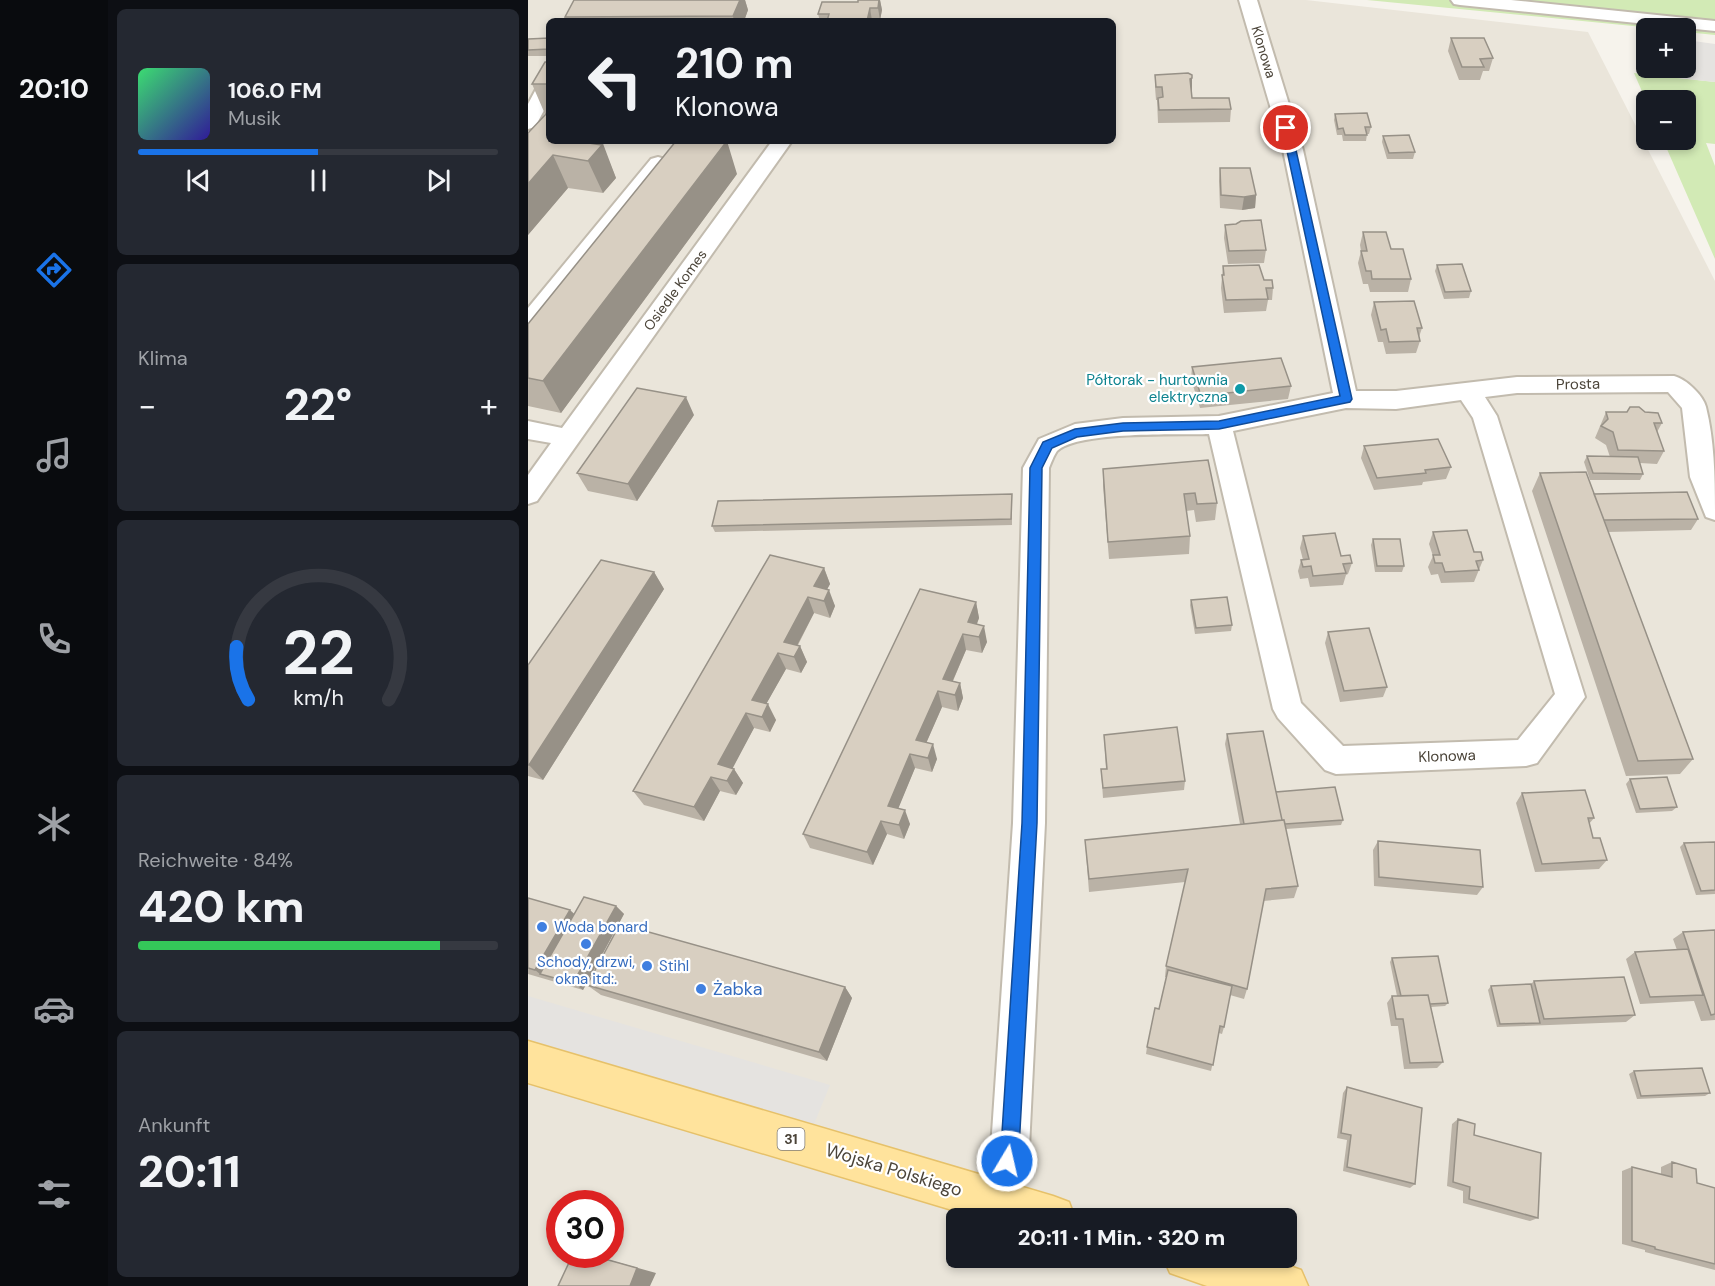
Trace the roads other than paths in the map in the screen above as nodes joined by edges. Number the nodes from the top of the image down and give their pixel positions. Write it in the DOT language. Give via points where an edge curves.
graph roads {
  1 [pos="1248,0"];
  2 [pos="1460,0"];
  3 [pos="1715,26"];
  4 [pos="544,77"];
  5 [pos="528,123"];
  6 [pos="780,144"];
  7 [pos="658,163"];
  8 [pos="528,323"];
  9 [pos="1468,393"];
  10 [pos="1346,399"];
  11 [pos="1219,425"];
  12 [pos="528,429"];
  13 [pos="569,438"];
  14 [pos="528,494"];
  15 [pos="1715,510"];
  16 [pos="528,1062"];
  17 [pos="995,1201"];
  18 [pos="1019,1208"];
  19 [pos="1224,1268"];
  20 [pos="1285,1286"];
  1 -- 10 [label="street, Klonowa" via="1293,150"];
  2 -- 3 [label="street"];
  4 -- 5 [label="street"];
  6 -- 13 [label="street, Osiedle Komes"];
  7 -- 8 [label="street"];
  9 -- 10 [label="street, Prosta" via="1396,400"];
  9 -- 11 [label="street, Klonowa" via="1485,416 1570,697 1526,753 1336,760 1288,709"];
  9 -- 15 [label="street, Prosta" via="1517,385 1674,384 1694,406 1703,477"];
  10 -- 11 [label="street"];
  11 -- 17 [label="street" via="1123,427 1075,433 1048,445 1036,468 1029,834 1010,1148"];
  12 -- 13 [label="street"];
  13 -- 14 [label="street, Osiedle Komes"];
  16 -- 17 [label="main road, Wojska Polskiego / 31"];
  17 -- 18 [label="main road, Wojska Polskiego / 31"];
  19 -- 20 [label="main road"];
}
